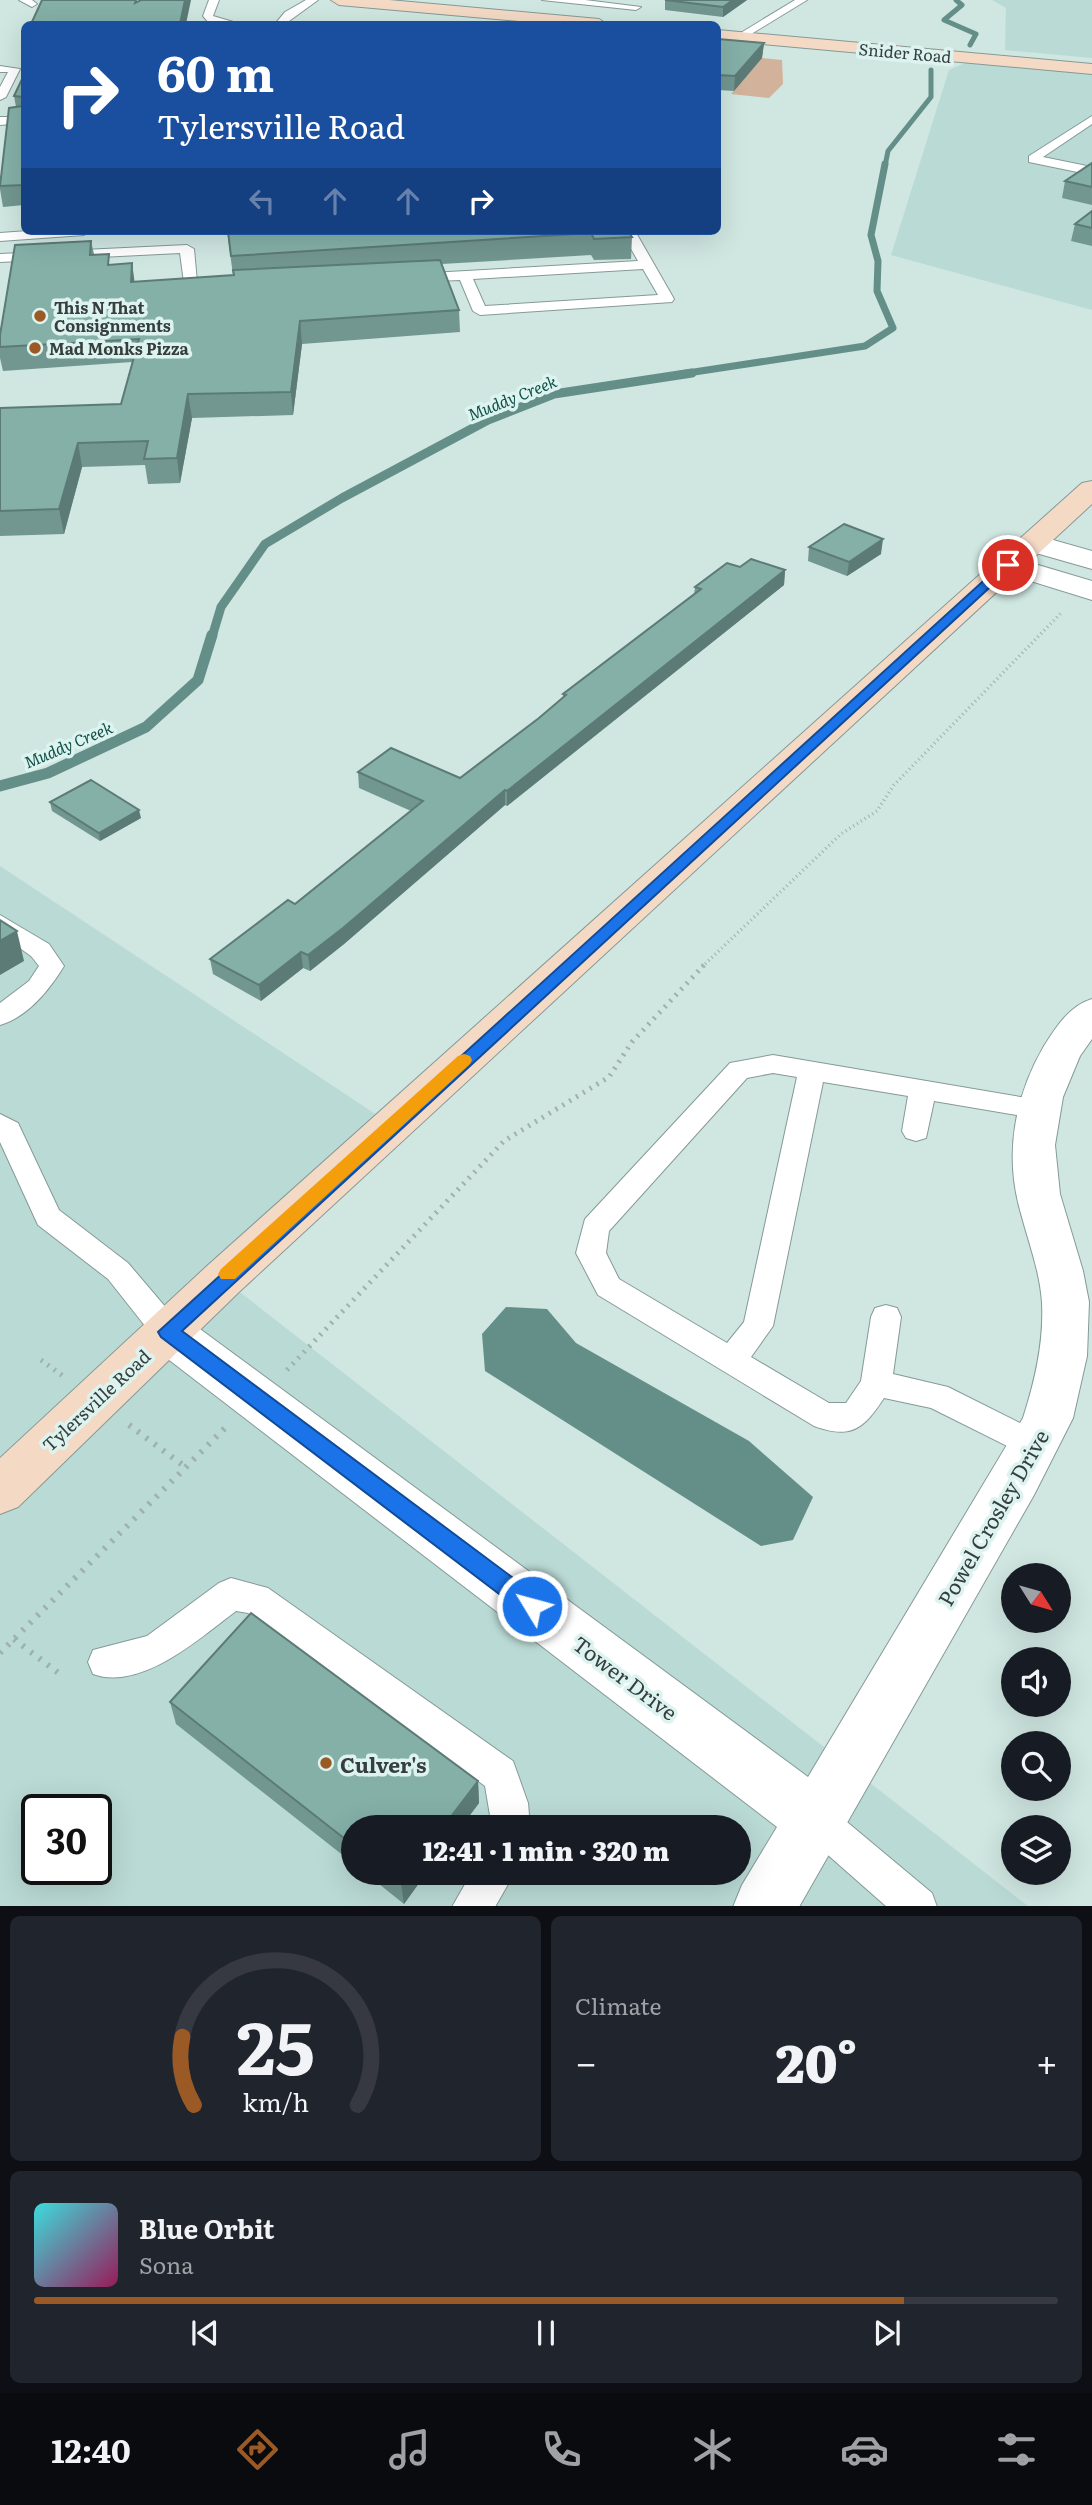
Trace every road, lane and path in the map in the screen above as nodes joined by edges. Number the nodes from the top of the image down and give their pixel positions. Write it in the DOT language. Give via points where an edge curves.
graph roads {
  1 [pos="214,0"];
  2 [pos="313,0"];
  3 [pos="340,0"];
  4 [pos="547,0"];
  5 [pos="802,0"];
  6 [pos="636,2"];
  7 [pos="213,21"];
  8 [pos="283,21"];
  9 [pos="569,21"];
  10 [pos="607,21"];
  11 [pos="721,35"];
  12 [pos="739,37"];
  13 [pos="0,69"];
  14 [pos="20,69"];
  15 [pos="1092,69"];
  16 [pos="0,97"];
  17 [pos="1092,119"];
  18 [pos="21,120"];
  19 [pos="0,121"];
  20 [pos="1092,171"];
  21 [pos="28,235"];
  22 [pos="630,235"];
  23 [pos="0,237"];
  24 [pos="0,258"];
  25 [pos="648,265"];
  26 [pos="466,276"];
  27 [pos="396,279"];
  28 [pos="231,285"];
  29 [pos="1092,489"];
  30 [pos="1020,554"];
  31 [pos="1092,561"];
  32 [pos="1092,591"];
  33 [pos="1064,611"];
  34 [pos="0,923"];
  35 [pos="1092,1013"];
  36 [pos="0,1016"];
  37 [pos="812,1070"];
  38 [pos="922,1089"];
  39 [pos="1040,1108"];
  40 [pos="0,1124"];
  41 [pos="916,1131"];
  42 [pos="886,1317"];
  43 [pos="168,1332"];
  44 [pos="311,1348"];
  45 [pos="731,1360"];
  46 [pos="876,1384"];
  47 [pos="1034,1445"];
  48 [pos="184,1466"];
  49 [pos="0,1491"];
  50 [pos="14,1639"];
  51 [pos="0,1653"];
  52 [pos="106,1662"];
  53 [pos="61,1675"];
  54 [pos="510,1815"];
  55 [pos="816,1820"];
  56 [pos="486,1885"];
  57 [pos="471,1906"];
  58 [pos="764,1906"];
  59 [pos="918,1906"];
  1 -- 7 [label="lane" via="208,16"];
  2 -- 8 [label="lane"];
  3 -- 9 [label="main road"];
  4 -- 6 [label="lane"];
  5 -- 12 [label="lane"];
  6 -- 10 [label="lane"];
  11 -- 12 [label="main road, Snider Road"];
  12 -- 15 [label="main road, Snider Road"];
  13 -- 14 [label="lane"];
  14 -- 16 [label="lane"];
  17 -- 20 [label="lane" via="1033,159"];
  18 -- 19 [label="lane"];
  21 -- 23 [label="lane"];
  22 -- 25 [label="lane"];
  24 -- 28 [label="lane" via="187,249 190,287"];
  25 -- 26 [label="lane"];
  25 -- 26 [label="lane" via="667,299 480,311"];
  26 -- 27 [label="lane"];
  29 -- 30 [label="main road, Tylersville Road"];
  30 -- 31 [label="street"];
  30 -- 32 [label="street"];
  30 -- 43 [label="main road, Tylersville Road"];
  33 -- 44 [label="path" via="894,785 877,811 841,834 680,988 632,1042 609,1077 504,1141"];
  34 -- 36 [label="lane" via="40,950 52,966 38,987"];
  35 -- 39 [label="street, Powel Crosley Drive" via="1058,1056"];
  37 -- 38 [label="lane"];
  37 -- 45 [label="lane" via="758,1326"];
  37 -- 45 [label="lane" via="773,1064 738,1070 595,1227 591,1253 608,1287"];
  38 -- 39 [label="lane"];
  38 -- 41 [label="lane"];
  39 -- 47 [label="street, Powel Crosley Drive" via="1034,1140 1038,1192 1059,1263 1066,1316 1061,1367 1048,1420"];
  40 -- 43 [label="lane" via="8,1130 48,1217 118,1271"];
  42 -- 46 [label="lane"];
  43 -- 49 [label="main road, Tylersville Road"];
  43 -- 55 [label="street, Tower Drive"];
  45 -- 46 [label="lane" via="825,1417 855,1416"];
  46 -- 47 [label="lane" via="937,1396"];
  47 -- 55 [label="street, Powel Crosley Drive"];
  48 -- 50 [label="path"];
  50 -- 51 [label="path"];
  50 -- 53 [label="path"];
  52 -- 54 [label="lane" via="155,1651 230,1594 256,1599 500,1774"];
  55 -- 58 [label="street"];
  55 -- 59 [label="lane"];
  56 -- 57 [label="lane"];
}
